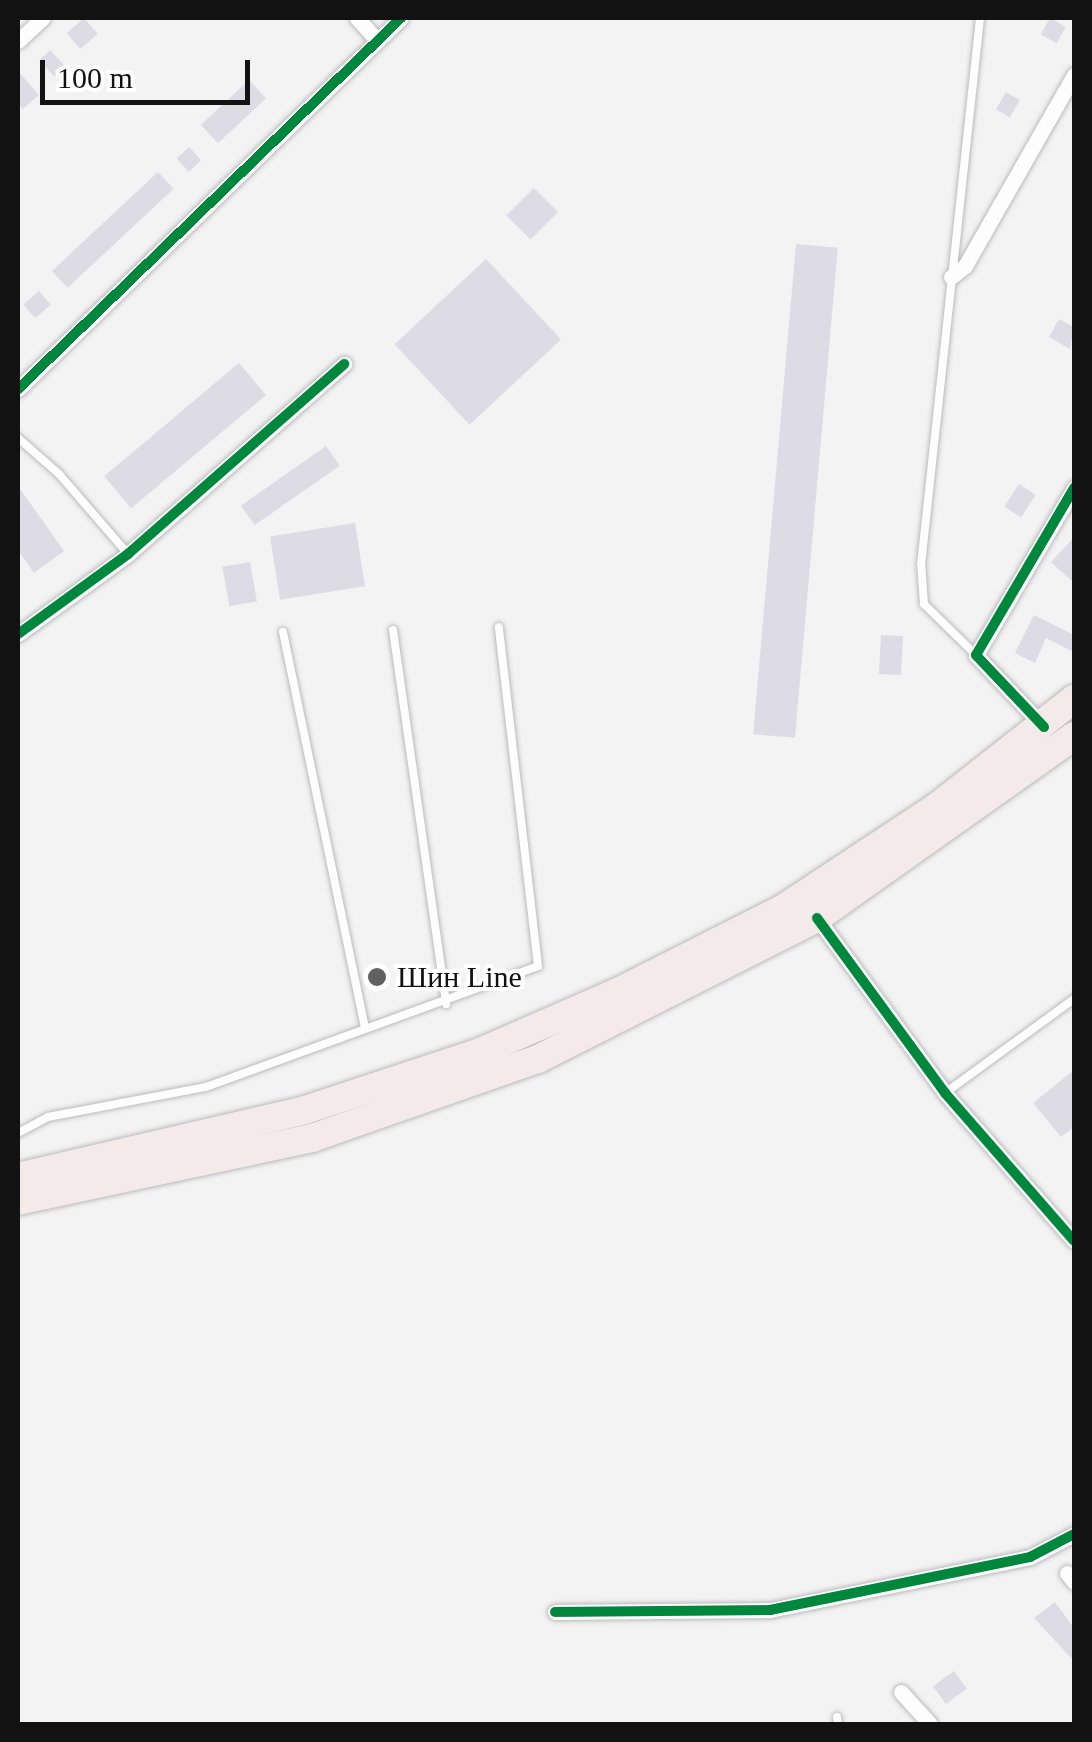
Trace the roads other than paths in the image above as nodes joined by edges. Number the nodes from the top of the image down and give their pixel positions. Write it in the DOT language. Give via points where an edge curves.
graph roads {
  1 [pos="43,18"];
  2 [pos="357,18"];
  3 [pos="401,18"];
  4 [pos="980,18"];
  5 [pos="377,40"];
  6 [pos="18,41"];
  7 [pos="1074,75"];
  8 [pos="951,277"];
  9 [pos="344,364"];
  10 [pos="18,389"];
  11 [pos="18,438"];
  12 [pos="1074,488"];
  13 [pos="128,554"];
  14 [pos="499,627"];
  15 [pos="393,630"];
  16 [pos="283,632"];
  17 [pos="18,634"];
  18 [pos="976,655"];
  19 [pos="1074,699"];
  20 [pos="1044,726"];
  21 [pos="1074,736"];
  22 [pos="817,918"];
  23 [pos="1074,1000"];
  24 [pos="446,1004"];
  25 [pos="365,1028"];
  26 [pos="945,1092"];
  27 [pos="18,1133"];
  28 [pos="19,1192"];
  29 [pos="1074,1241"];
  30 [pos="1074,1534"];
  31 [pos="554,1612"];
  32 [pos="901,1692"];
  33 [pos="930,1724"];
  1 -- 6 [label="street"];
  2 -- 5 [label="street"];
  3 -- 5 [label="street"];
  4 -- 8 [label="lane"];
  5 -- 10 [label="street"];
  7 -- 8 [label="street" via="966,266"];
  8 -- 18 [label="lane" via="920,565 924,604"];
  9 -- 13 [label="street"];
  11 -- 13 [label="lane"];
  12 -- 18 [label="street"];
  13 -- 17 [label="street"];
  14 -- 24 [label="lane" via="540,955 531,971"];
  15 -- 24 [label="lane"];
  16 -- 25 [label="lane"];
  18 -- 20 [label="street"];
  19 -- 20 [label="highway"];
  20 -- 28 [label="highway" via="784,908 528,1033 305,1110"];
  21 -- 22 [label="highway"];
  22 -- 26 [label="street"];
  22 -- 28 [label="highway" via="630,1018 412,1106 312,1138"];
  23 -- 26 [label="lane"];
  24 -- 25 [label="lane"];
  25 -- 27 [label="lane" via="206,1087 48,1117"];
  26 -- 29 [label="street"];
  30 -- 31 [label="street" via="1030,1557 770,1610"];
  32 -- 33 [label="street"];
}
